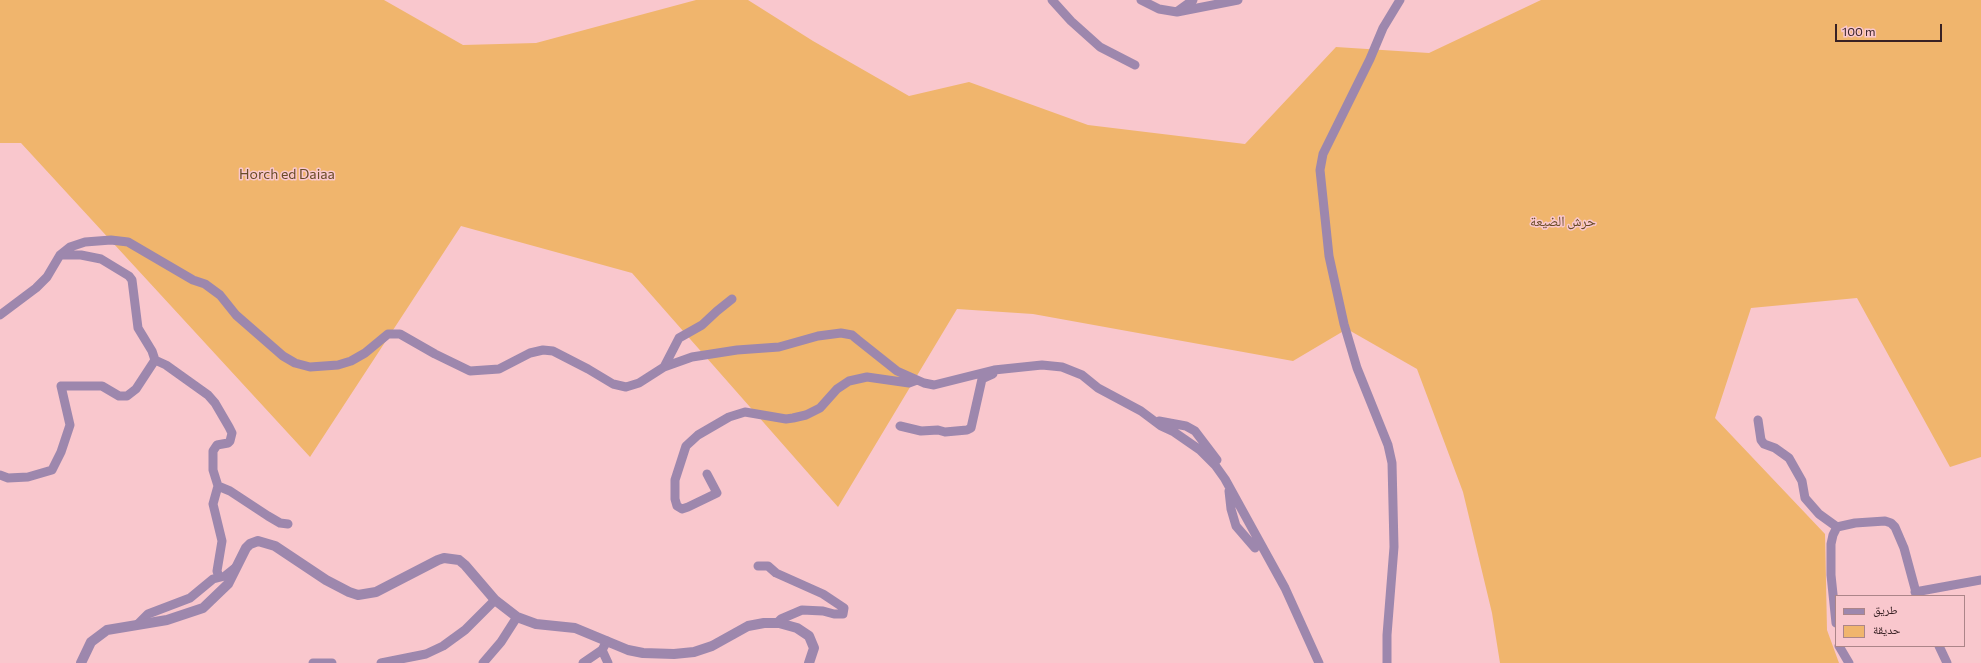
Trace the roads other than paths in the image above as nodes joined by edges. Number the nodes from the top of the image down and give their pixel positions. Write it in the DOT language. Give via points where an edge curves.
graph roads {
  1 [pos="1052,0"];
  2 [pos="1141,0"];
  3 [pos="1193,0"];
  4 [pos="1238,0"];
  5 [pos="1400,0"];
  6 [pos="1177,12"];
  7 [pos="1135,65"];
  8 [pos="60,255"];
  9 [pos="732,299"];
  10 [pos="0,315"];
  11 [pos="155,360"];
  12 [pos="664,367"];
  13 [pos="994,370"];
  14 [pos="917,380"];
  15 [pos="1758,420"];
  16 [pos="900,426"];
  17 [pos="707,474"];
  18 [pos="0,475"];
  19 [pos="1228,485"];
  20 [pos="218,486"];
  21 [pos="288,524"];
  22 [pos="1837,528"];
  23 [pos="1255,548"];
  24 [pos="238,565"];
  25 [pos="758,566"];
  26 [pos="219,577"];
  27 [pos="1981,580"];
  28 [pos="1916,594"];
  29 [pos="496,600"];
  30 [pos="1835,612"];
  31 [pos="517,617"];
  32 [pos="777,623"];
  33 [pos="138,624"];
  34 [pos="607,641"];
  35 [pos="1841,647"];
  36 [pos="1939,647"];
  37 [pos="602,650"];
  38 [pos="82,662"];
  39 [pos="313,663"];
  40 [pos="332,663"];
  41 [pos="381,663"];
  42 [pos="483,663"];
  43 [pos="583,663"];
  44 [pos="608,663"];
  45 [pos="809,663"];
  46 [pos="1319,663"];
  47 [pos="1387,663"];
  48 [pos="1849,663"];
  49 [pos="1947,663"];
  1 -- 7 [label="street" via="1100,47"];
  2 -- 6 [label="street" via="1159,9"];
  3 -- 6 [label="street"];
  4 -- 6 [label="street"];
  5 -- 47 [label="street" via="1383,28 1323,154 1320,170 1328,256 1341,309 1357,368 1388,445 1392,463 1394,547 1386,634"];
  8 -- 10 [label="street" via="47,277"];
  8 -- 11 [label="street" via="81,255 101,259 129,276 132,280 138,328"];
  8 -- 12 [label="street" via="70,247 86,242 128,242 193,280 205,284 220,295 236,315 283,356 310,367 338,365 351,361 393,333 405,336 470,371 499,369 522,356 543,350 565,356 619,386 632,386"];
  9 -- 12 [label="street" via="702,325 679,338"];
  11 -- 18 [label="street" via="136,389 127,396 119,396 102,386 61,386 70,425 52,470 28,477 8,478"];
  11 -- 20 [label="street" via="208,395 232,433 228,443 217,445 213,452 213,470"];
  12 -- 14 [label="street" via="711,353 779,347 818,336 841,333 852,335 896,371"];
  13 -- 14 [label="street" via="934,385"];
  13 -- 16 [label="street" via="982,379 971,428 944,432 921,431"];
  13 -- 19 [label="street" via="1042,365 1074,371 1196,447 1222,473"];
  14 -- 17 [label="street" via="909,383 867,377 849,381 837,389 820,408 793,418 745,412 729,417 698,434 686,446 675,480 677,506 682,509 717,493"];
  15 -- 22 [label="street" via="1760,440 1789,458 1802,481 1805,498 1819,514"];
  19 -- 23 [label="street" via="1236,526"];
  19 -- 46 [label="street" via="1285,588"];
  20 -- 21 [label="street" via="274,519"];
  20 -- 26 [label="street" via="213,504 222,541 217,571"];
  22 -- 28 [label="street" via="1870,521 1891,523 1904,548"];
  22 -- 30 [label="street" via="1831,544"];
  24 -- 26 [label="street" via="225,576"];
  24 -- 29 [label="street" via="250,544 254,541 265,542 284,551 343,589 363,595 376,592 438,560 454,559 465,565"];
  24 -- 33 [label="street" via="228,584 203,608 175,618"];
  25 -- 32 [label="street" via="768,566 776,573 823,594 844,608 843,614 802,610 781,618"];
  26 -- 33 [label="street" via="190,598 148,614"];
  27 -- 28 [label="street"];
  29 -- 31 [label="street"];
  29 -- 41 [label="street" via="465,630 443,646 426,654"];
  31 -- 34 [label="street" via="532,623 575,628"];
  31 -- 42 [label="street"];
  32 -- 34 [label="street" via="748,626 712,646 687,653 643,653"];
  32 -- 45 [label="street" via="797,628 809,636 814,648"];
  33 -- 38 [label="street" via="99,634 91,642"];
  34 -- 37 [label="street"];
  35 -- 48 [label="street"];
  36 -- 49 [label="street"];
  37 -- 43 [label="street"];
  37 -- 44 [label="street"];
  39 -- 40 [label="street"];
}
